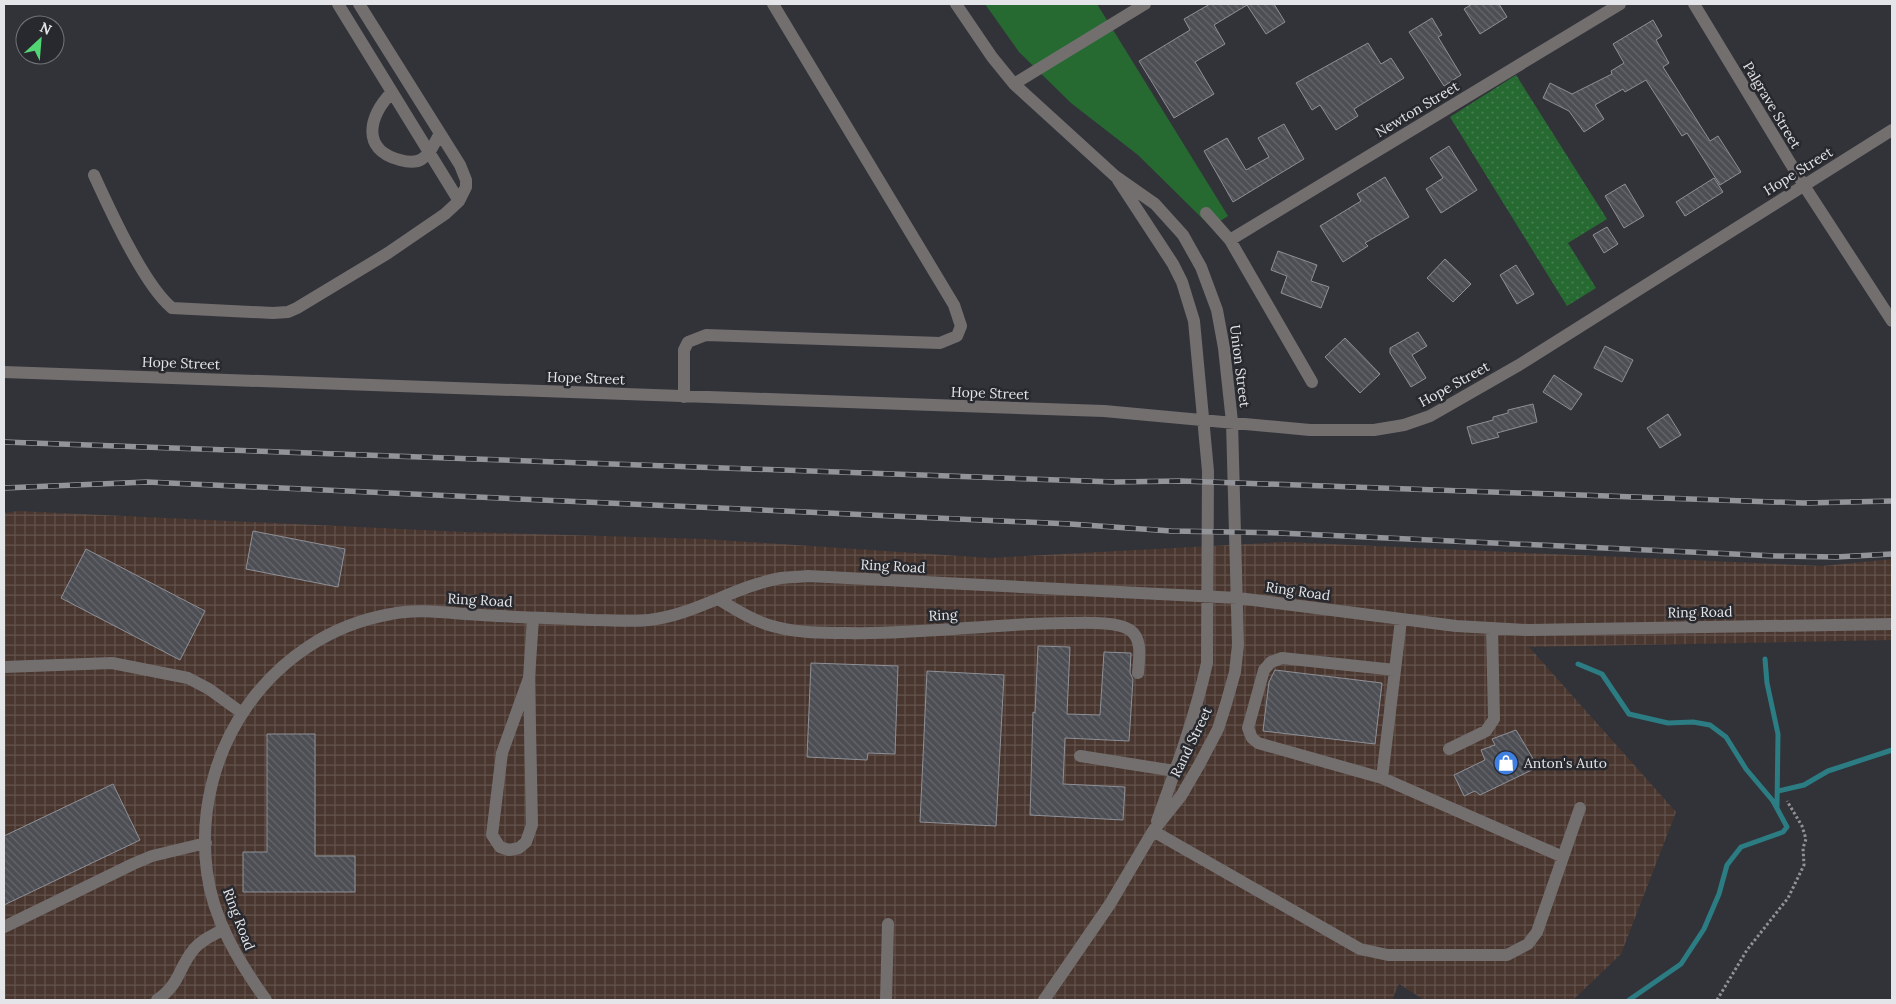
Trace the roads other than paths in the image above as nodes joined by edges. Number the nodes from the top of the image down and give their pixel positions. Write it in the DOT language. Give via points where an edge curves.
graph roads {
  1 [pos="338,4"];
  2 [pos="359,4"];
  3 [pos="773,4"];
  4 [pos="956,4"];
  5 [pos="1145,4"];
  6 [pos="1620,4"];
  7 [pos="1694,4"];
  8 [pos="387,49"];
  9 [pos="371,58"];
  10 [pos="1014,84"];
  11 [pos="392,92"];
  12 [pos="1892,130"];
  13 [pos="440,133"];
  14 [pos="429,152"];
  15 [pos="94,175"];
  16 [pos="1115,176"];
  17 [pos="1803,184"];
  18 [pos="459,201"];
  19 [pos="1206,213"];
  20 [pos="1230,240"];
  21 [pos="1892,321"];
  22 [pos="4,372"];
  23 [pos="1312,382"];
  24 [pos="684,397"];
  25 [pos="1204,419"];
  26 [pos="1232,422"];
  27 [pos="1209,596"];
  28 [pos="1238,598"];
  29 [pos="718,600"];
  30 [pos="532,618"];
  31 [pos="1401,620"];
  32 [pos="1892,624"];
  33 [pos="1492,628"];
  34 [pos="4,667"];
  35 [pos="1395,670"];
  36 [pos="1138,673"];
  37 [pos="530,678"];
  38 [pos="242,713"];
  39 [pos="1450,749"];
  40 [pos="1080,756"];
  41 [pos="1175,771"];
  42 [pos="1382,778"];
  43 [pos="1580,808"];
  44 [pos="1153,831"];
  45 [pos="206,843"];
  46 [pos="1563,857"];
  47 [pos="888,924"];
  48 [pos="4,928"];
  49 [pos="224,929"];
  50 [pos="157,1000"];
  51 [pos="266,1000"];
  52 [pos="886,1000"];
  53 [pos="1044,1000"];
  1 -- 9 [label="street"];
  2 -- 8 [label="street"];
  3 -- 24 [label="street" via="954,305 961,326 957,336 940,343 706,335 688,342 684,350"];
  4 -- 10 [label="street, Union Street"];
  5 -- 10 [label="street"];
  6 -- 20 [label="street, Newton Street"];
  7 -- 17 [label="street, Palgrave Street"];
  8 -- 9 [label="street"];
  8 -- 13 [label="street"];
  9 -- 11 [label="street"];
  10 -- 16 [label="street, Union Street"];
  11 -- 14 [label="street"];
  11 -- 14 [label="street" via="376,112 372,131 375,143 392,158 407,162 422,159"];
  12 -- 17 [label="street, Hope Street"];
  13 -- 14 [label="street"];
  13 -- 18 [label="street" via="466,180"];
  14 -- 18 [label="street"];
  15 -- 18 [label="street" via="153,286 172,308 185,310 288,312 433,224"];
  16 -- 25 [label="street, Union Street" via="1166,252 1182,282 1194,321"];
  16 -- 26 [label="street, Union Street" via="1155,204 1170,219 1201,267 1217,310"];
  17 -- 21 [label="street, Palgrave Street"];
  17 -- 26 [label="street, Hope Street" via="1527,359 1430,416 1396,426 1350,432"];
  19 -- 20 [label="street"];
  20 -- 23 [label="street"];
  22 -- 24 [label="street, Hope Street"];
  24 -- 25 [label="street, Hope Street" via="1104,412"];
  25 -- 26 [label="street, Hope Street"];
  25 -- 27 [label="street, Union Street" via="1208,471"];
  26 -- 28 [label="street, Union Street"];
  27 -- 28 [label="street, Ring Road"];
  27 -- 29 [label="street, Ring Road" via="808,576 779,579"];
  27 -- 41 [label="street, Rand Street" via="1207,663"];
  28 -- 31 [label="street, Ring Road"];
  28 -- 44 [label="street, Rand Street" via="1235,672 1218,728 1181,796"];
  29 -- 30 [label="street, Ring Road" via="675,616 646,621"];
  29 -- 36 [label="street, Ring" via="775,627 810,632 870,634 1030,623 1120,626 1131,630 1137,637"];
  30 -- 37 [label="street"];
  30 -- 38 [label="street, Ring Road" via="437,612 393,613 349,624 280,668 253,696"];
  31 -- 33 [label="street, Ring Road"];
  31 -- 35 [label="street"];
  32 -- 33 [label="street, Ring Road"];
  33 -- 39 [label="street" via="1494,719 1486,732"];
  34 -- 38 [label="street" via="112,662 188,678"];
  35 -- 42 [label="street"];
  35 -- 42 [label="street" via="1282,658 1270,662 1264,670 1248,728 1252,738 1258,742"];
  37 -- 37 [label="street" via="502,753 494,805 492,835 500,847 510,850 526,842 532,825"];
  38 -- 45 [label="street, Ring Road" via="212,777 205,821"];
  40 -- 41 [label="street"];
  41 -- 44 [label="street, Rand Street"];
  42 -- 46 [label="street"];
  43 -- 46 [label="street"];
  44 -- 46 [label="street" via="1360,949 1388,955 1507,954 1518,950 1528,944 1537,932"];
  44 -- 53 [label="street, Rand Street" via="1110,904"];
  45 -- 48 [label="street" via="139,862"];
  45 -- 49 [label="street, Ring Road" via="207,873"];
  47 -- 52 [label="street"];
  49 -- 50 [label="street" via="194,949 175,985"];
  49 -- 51 [label="street, Ring Road" via="238,960"];
}
